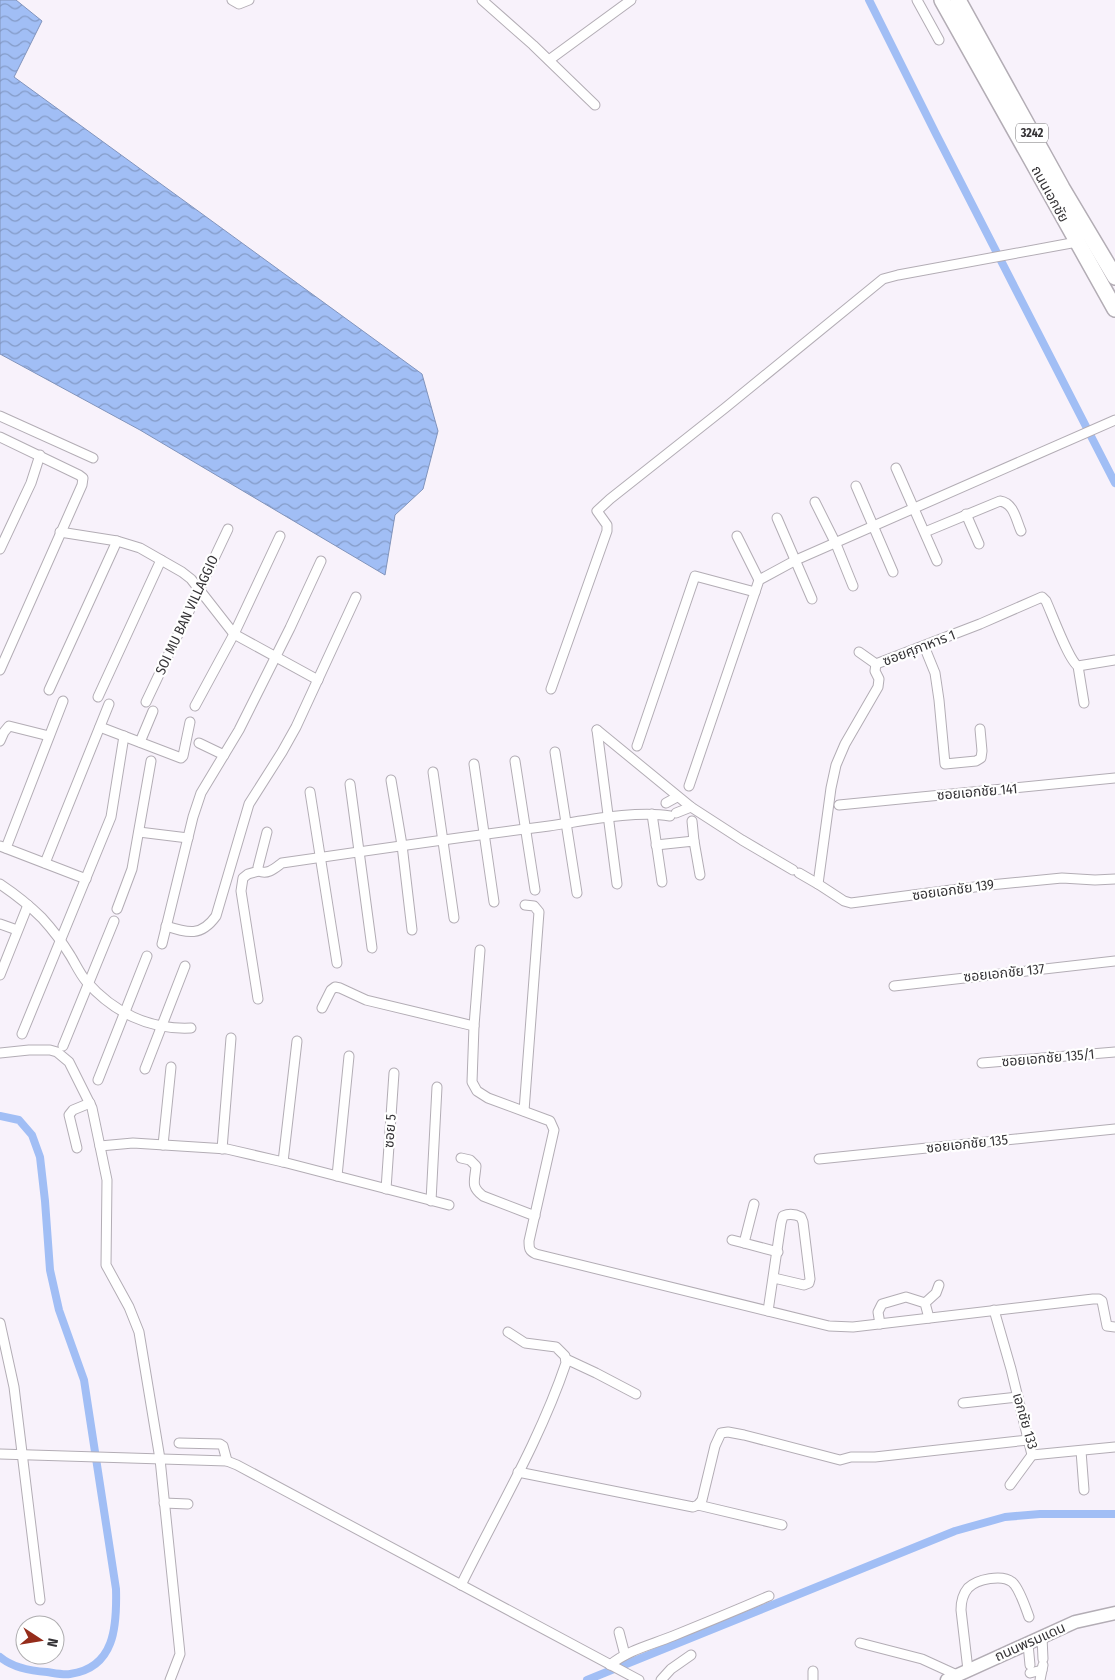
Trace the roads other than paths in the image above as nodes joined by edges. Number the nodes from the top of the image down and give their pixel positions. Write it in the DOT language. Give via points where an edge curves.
graph roads {
  1 [pos="232,0"];
  2 [pos="250,0"];
  3 [pos="482,0"];
  4 [pos="631,0"];
  5 [pos="917,0"];
  6 [pos="942,0"];
  7 [pos="958,0"];
  8 [pos="939,40"];
  9 [pos="549,60"];
  10 [pos="595,105"];
  11 [pos="1077,242"];
  12 [pos="1091,268"];
  13 [pos="1113,269"];
  14 [pos="1115,309"];
  15 [pos="0,416"];
  16 [pos="1115,420"];
  17 [pos="0,437"];
  18 [pos="40,455"];
  19 [pos="94,458"];
  20 [pos="896,468"];
  21 [pos="856,486"];
  22 [pos="815,502"];
  23 [pos="913,509"];
  24 [pos="966,514"];
  25 [pos="777,518"];
  26 [pos="874,526"];
  27 [pos="228,529"];
  28 [pos="60,532"];
  29 [pos="925,532"];
  30 [pos="1020,532"];
  31 [pos="280,536"];
  32 [pos="737,536"];
  33 [pos="117,541"];
  34 [pos="836,544"];
  35 [pos="978,544"];
  36 [pos="0,549"];
  37 [pos="161,560"];
  38 [pos="796,560"];
  39 [pos="321,561"];
  40 [pos="937,561"];
  41 [pos="893,572"];
  42 [pos="759,580"];
  43 [pos="853,586"];
  44 [pos="200,589"];
  45 [pos="755,592"];
  46 [pos="356,597"];
  47 [pos="812,599"];
  48 [pos="234,634"];
  49 [pos="924,646"];
  50 [pos="3,651"];
  51 [pos="859,652"];
  52 [pos="276,656"];
  53 [pos="1115,660"];
  54 [pos="876,664"];
  55 [pos="1078,666"];
  56 [pos="0,670"];
  57 [pos="318,680"];
  58 [pos="49,690"];
  59 [pos="551,690"];
  60 [pos="98,696"];
  61 [pos="63,701"];
  62 [pos="146,702"];
  63 [pos="1084,703"];
  64 [pos="109,704"];
  65 [pos="195,706"];
  66 [pos="152,711"];
  67 [pos="190,722"];
  68 [pos="100,727"];
  69 [pos="980,729"];
  70 [pos="49,736"];
  71 [pos="124,736"];
  72 [pos="0,741"];
  73 [pos="140,742"];
  74 [pos="199,743"];
  75 [pos="637,746"];
  76 [pos="555,752"];
  77 [pos="224,755"];
  78 [pos="151,761"];
  79 [pos="515,761"];
  80 [pos="474,764"];
  81 [pos="433,772"];
  82 [pos="1115,778"];
  83 [pos="391,780"];
  84 [pos="350,784"];
  85 [pos="689,786"];
  86 [pos="310,792"];
  87 [pos="677,797"];
  88 [pos="839,805"];
  89 [pos="691,807"];
  90 [pos="658,809"];
  91 [pos="608,818"];
  92 [pos="692,821"];
  93 [pos="567,823"];
  94 [pos="525,829"];
  95 [pos="139,832"];
  96 [pos="267,832"];
  97 [pos="484,834"];
  98 [pos="188,838"];
  99 [pos="442,840"];
  100 [pos="694,841"];
  101 [pos="402,845"];
  102 [pos="656,845"];
  103 [pos="3,847"];
  104 [pos="360,852"];
  105 [pos="319,857"];
  106 [pos="44,863"];
  107 [pos="259,871"];
  108 [pos="700,874"];
  109 [pos="86,879"];
  110 [pos="1115,879"];
  111 [pos="662,882"];
  112 [pos="0,884"];
  113 [pos="617,884"];
  114 [pos="818,884"];
  115 [pos="535,890"];
  116 [pos="577,894"];
  117 [pos="494,902"];
  118 [pos="28,905"];
  119 [pos="525,905"];
  120 [pos="117,909"];
  121 [pos="454,918"];
  122 [pos="114,921"];
  123 [pos="0,924"];
  124 [pos="166,926"];
  125 [pos="17,930"];
  126 [pos="412,930"];
  127 [pos="60,942"];
  128 [pos="162,944"];
  129 [pos="372,948"];
  130 [pos="480,950"];
  131 [pos="147,956"];
  132 [pos="1115,961"];
  133 [pos="337,963"];
  134 [pos="185,966"];
  135 [pos="0,975"];
  136 [pos="89,984"];
  137 [pos="894,986"];
  138 [pos="258,1000"];
  139 [pos="322,1008"];
  140 [pos="124,1013"];
  141 [pos="474,1026"];
  142 [pos="161,1027"];
  143 [pos="191,1028"];
  144 [pos="22,1034"];
  145 [pos="231,1038"];
  146 [pos="297,1041"];
  147 [pos="63,1046"];
  148 [pos="1115,1052"];
  149 [pos="0,1053"];
  150 [pos="349,1056"];
  151 [pos="982,1063"];
  152 [pos="171,1067"];
  153 [pos="145,1069"];
  154 [pos="394,1072"];
  155 [pos="98,1080"];
  156 [pos="437,1087"];
  157 [pos="90,1102"];
  158 [pos="524,1111"];
  159 [pos="1115,1130"];
  160 [pos="163,1145"];
  161 [pos="100,1146"];
  162 [pos="77,1148"];
  163 [pos="222,1149"];
  164 [pos="461,1158"];
  165 [pos="819,1159"];
  166 [pos="283,1162"];
  167 [pos="337,1176"];
  168 [pos="386,1189"];
  169 [pos="431,1201"];
  170 [pos="754,1204"];
  171 [pos="449,1205"];
  172 [pos="535,1216"];
  173 [pos="732,1240"];
  174 [pos="744,1243"];
  175 [pos="778,1252"];
  176 [pos="774,1278"];
  177 [pos="939,1285"];
  178 [pos="925,1303"];
  179 [pos="994,1310"];
  180 [pos="768,1311"];
  181 [pos="929,1318"];
  182 [pos="0,1323"];
  183 [pos="880,1324"];
  184 [pos="1115,1326"];
  185 [pos="508,1332"];
  186 [pos="566,1359"];
  187 [pos="636,1394"];
  188 [pos="1018,1397"];
  189 [pos="963,1403"];
  190 [pos="1028,1440"];
  191 [pos="179,1443"];
  192 [pos="1115,1447"];
  193 [pos="1081,1451"];
  194 [pos="0,1454"];
  195 [pos="22,1455"];
  196 [pos="1032,1455"];
  197 [pos="160,1459"];
  198 [pos="227,1461"];
  199 [pos="518,1472"];
  200 [pos="1010,1486"];
  201 [pos="1084,1490"];
  202 [pos="164,1503"];
  203 [pos="188,1504"];
  204 [pos="698,1505"];
  205 [pos="782,1525"];
  206 [pos="461,1584"];
  207 [pos="769,1596"];
  208 [pos="40,1600"];
  209 [pos="1115,1613"];
  210 [pos="1029,1617"];
  211 [pos="619,1632"];
  212 [pos="1042,1636"];
  213 [pos="860,1644"];
  214 [pos="1028,1644"];
  215 [pos="625,1655"];
  216 [pos="691,1656"];
  217 [pos="611,1665"];
  218 [pos="1043,1665"];
  219 [pos="1030,1672"];
  220 [pos="957,1675"];
  221 [pos="170,1680"];
  222 [pos="639,1680"];
  223 [pos="661,1680"];
  224 [pos="1040,1680"];
  1 -- 2 [label="street" via="239,4"];
  3 -- 9 [label="street"];
  4 -- 9 [label="street"];
  5 -- 8 [label="street"];
  6 -- 11 [label="main road, ถนนเอกชัย / 3242"];
  7 -- 13 [label="main road, ถนนเอกชัย / 3242" via="1062,188"];
  9 -- 10 [label="street"];
  11 -- 12 [label="main road, ถนนเอกชัย / 3242"];
  11 -- 59 [label="street" via="898,275 878,282 610,499 597,511 607,525 607,531"];
  12 -- 13 [label="main road"];
  12 -- 14 [label="main road, ถนนเอกชัย / 3242"];
  15 -- 19 [label="street"];
  16 -- 23 [label="street"];
  17 -- 18 [label="street"];
  18 -- 28 [label="street" via="83,478"];
  18 -- 36 [label="street" via="31,483"];
  20 -- 23 [label="street"];
  21 -- 26 [label="street"];
  22 -- 34 [label="street"];
  23 -- 26 [label="street"];
  23 -- 29 [label="street"];
  24 -- 29 [label="street"];
  24 -- 30 [label="street" via="1007,502"];
  24 -- 35 [label="street"];
  25 -- 38 [label="street"];
  26 -- 34 [label="street"];
  26 -- 41 [label="street"];
  27 -- 44 [label="street, SOI MU BAN VILLAGGIO"];
  28 -- 33 [label="street"];
  28 -- 50 [label="street"];
  29 -- 40 [label="street"];
  31 -- 48 [label="street"];
  32 -- 42 [label="street"];
  33 -- 37 [label="street" via="140,548"];
  33 -- 58 [label="street"];
  34 -- 38 [label="street"];
  34 -- 43 [label="street"];
  37 -- 44 [label="street" via="182,572"];
  37 -- 60 [label="street"];
  38 -- 42 [label="street"];
  38 -- 47 [label="street"];
  39 -- 52 [label="street"];
  42 -- 45 [label="street"];
  44 -- 48 [label="street"];
  44 -- 62 [label="street, SOI MU BAN VILLAGGIO"];
  45 -- 75 [label="street" via="695,576"];
  45 -- 85 [label="street"];
  46 -- 57 [label="street"];
  48 -- 52 [label="street"];
  48 -- 65 [label="street"];
  49 -- 54 [label="street, ซอยศุภาหาร 1"];
  49 -- 55 [label="street, ซอยศุภาหาร 1" via="1042,598 1073,663"];
  49 -- 69 [label="street" via="935,673 945,764 981,758"];
  50 -- 56 [label="street"];
  51 -- 54 [label="street"];
  52 -- 57 [label="street"];
  52 -- 77 [label="street"];
  53 -- 55 [label="street"];
  54 -- 114 [label="street, ซอยศุภาหาร 1" via="874,671 879,679 878,687 836,765"];
  55 -- 63 [label="street"];
  57 -- 124 [label="street" via="282,752 246,810 216,916 195,932"];
  61 -- 70 [label="street"];
  64 -- 68 [label="street"];
  66 -- 73 [label="street"];
  67 -- 73 [label="street" via="181,758"];
  68 -- 71 [label="street"];
  68 -- 106 [label="street"];
  70 -- 72 [label="street" via="9,726"];
  70 -- 103 [label="street"];
  71 -- 73 [label="street"];
  71 -- 109 [label="street" via="112,817"];
  74 -- 77 [label="street"];
  76 -- 93 [label="street"];
  77 -- 98 [label="street" via="201,793"];
  78 -- 95 [label="street"];
  79 -- 94 [label="street"];
  80 -- 97 [label="street"];
  81 -- 99 [label="street"];
  82 -- 88 [label="street, ซอยเอกชัย 141"];
  83 -- 101 [label="street"];
  84 -- 104 [label="street"];
  86 -- 105 [label="street"];
  87 -- 89 [label="street, ซอยเอกชัย 139"];
  87 -- 90 [label="street"];
  87 -- 91 [label="street, ซอยเอกชัย 139" via="596,730"];
  89 -- 90 [label="street" via="673,814"];
  89 -- 114 [label="street, ซอยเอกชัย 139"];
  90 -- 91 [label="street"];
  90 -- 102 [label="street"];
  91 -- 93 [label="street"];
  91 -- 113 [label="street"];
  92 -- 100 [label="street"];
  93 -- 94 [label="street"];
  93 -- 116 [label="street"];
  94 -- 97 [label="street"];
  94 -- 115 [label="street"];
  95 -- 98 [label="street"];
  95 -- 120 [label="street" via="129,878"];
  96 -- 107 [label="street"];
  97 -- 99 [label="street"];
  97 -- 117 [label="street"];
  98 -- 124 [label="street"];
  99 -- 101 [label="street"];
  99 -- 121 [label="street"];
  100 -- 102 [label="street"];
  100 -- 108 [label="street"];
  101 -- 104 [label="street"];
  101 -- 126 [label="street"];
  102 -- 111 [label="street"];
  103 -- 106 [label="street"];
  104 -- 105 [label="street"];
  104 -- 129 [label="street"];
  105 -- 107 [label="street" via="282,863 269,872"];
  105 -- 133 [label="street"];
  106 -- 109 [label="street"];
  107 -- 138 [label="street" via="243,878 241,891"];
  109 -- 127 [label="street"];
  110 -- 114 [label="street, ซอยเอกชัย 139" via="1062,878 858,903 844,902"];
  112 -- 118 [label="street"];
  118 -- 125 [label="street"];
  118 -- 127 [label="street"];
  119 -- 158 [label="street" via="534,906 539,912"];
  122 -- 136 [label="street"];
  123 -- 125 [label="street"];
  124 -- 128 [label="street"];
  125 -- 135 [label="street"];
  127 -- 136 [label="street"];
  127 -- 144 [label="street"];
  130 -- 141 [label="street"];
  131 -- 140 [label="street"];
  132 -- 137 [label="street, ซอยเอกชัย 137"];
  134 -- 142 [label="street"];
  136 -- 140 [label="street" via="104,1000"];
  136 -- 147 [label="street"];
  139 -- 141 [label="street" via="335,987 366,1000"];
  140 -- 142 [label="street"];
  140 -- 155 [label="street"];
  141 -- 158 [label="street" via="472,1082 477,1091"];
  142 -- 143 [label="street"];
  142 -- 153 [label="street"];
  145 -- 163 [label="street"];
  146 -- 166 [label="street"];
  148 -- 151 [label="street, ซอยเอกชัย 135/1"];
  149 -- 157 [label="street" via="57,1052 70,1062"];
  150 -- 167 [label="street"];
  152 -- 160 [label="street"];
  154 -- 168 [label="street, ซอย 5"];
  156 -- 169 [label="street"];
  157 -- 161 [label="street"];
  157 -- 162 [label="street" via="69,1115"];
  158 -- 172 [label="street" via="550,1121 554,1130"];
  159 -- 165 [label="street, ซอยเอกชัย 135"];
  160 -- 161 [label="street"];
  160 -- 163 [label="street"];
  161 -- 197 [label="street" via="107,1180 106,1265 139,1332"];
  163 -- 166 [label="street"];
  164 -- 172 [label="street" via="476,1166 474,1187 483,1196"];
  166 -- 167 [label="street"];
  167 -- 168 [label="street"];
  168 -- 169 [label="street"];
  169 -- 171 [label="street"];
  170 -- 174 [label="street"];
  172 -- 180 [label="street" via="531,1252"];
  173 -- 174 [label="street"];
  174 -- 175 [label="street"];
  175 -- 176 [label="street"];
  175 -- 176 [label="street" via="783,1216 795,1214 802,1218 809,1283"];
  176 -- 180 [label="street"];
  177 -- 178 [label="street" via="936,1294"];
  178 -- 181 [label="street"];
  178 -- 183 [label="street" via="906,1297 882,1304 878,1312"];
  179 -- 181 [label="street"];
  179 -- 184 [label="street" via="1099,1299 1104,1306 1107,1326"];
  179 -- 188 [label="street, เอกชัย 133"];
  180 -- 183 [label="street" via="842,1327"];
  181 -- 183 [label="street"];
  182 -- 195 [label="street" via="14,1388"];
  185 -- 186 [label="street" via="525,1342 556,1347"];
  186 -- 187 [label="street"];
  186 -- 199 [label="street" via="546,1415"];
  188 -- 189 [label="street"];
  188 -- 190 [label="street, เอกชัย 133"];
  190 -- 196 [label="street, เอกชัย 133"];
  190 -- 204 [label="street" via="840,1460 744,1435 722,1433 715,1446"];
  191 -- 198 [label="street" via="220,1444"];
  192 -- 193 [label="street, เอกชัย 133"];
  193 -- 196 [label="street, เอกชัย 133"];
  193 -- 201 [label="street"];
  194 -- 195 [label="street"];
  195 -- 197 [label="street"];
  195 -- 208 [label="street"];
  196 -- 200 [label="street"];
  197 -- 198 [label="street"];
  197 -- 202 [label="street"];
  198 -- 206 [label="street"];
  199 -- 204 [label="street" via="693,1507"];
  199 -- 206 [label="street"];
  202 -- 203 [label="street"];
  202 -- 221 [label="street" via="180,1654"];
  204 -- 205 [label="street"];
  206 -- 217 [label="street"];
  207 -- 215 [label="street"];
  209 -- 212 [label="main road, ถนนพรมแดน" via="1074,1622"];
  210 -- 220 [label="street" via="1014,1583 1006,1578 976,1582 967,1589 961,1610"];
  211 -- 215 [label="street"];
  212 -- 214 [label="main road, ถนนพรมแดน"];
  212 -- 218 [label="street"];
  213 -- 220 [label="street" via="922,1659"];
  214 -- 219 [label="street"];
  214 -- 220 [label="main road, ถนนพรมแดน"];
  215 -- 217 [label="street"];
  216 -- 223 [label="street"];
  217 -- 222 [label="street"];
  218 -- 219 [label="street"];
  218 -- 224 [label="street"];
}
